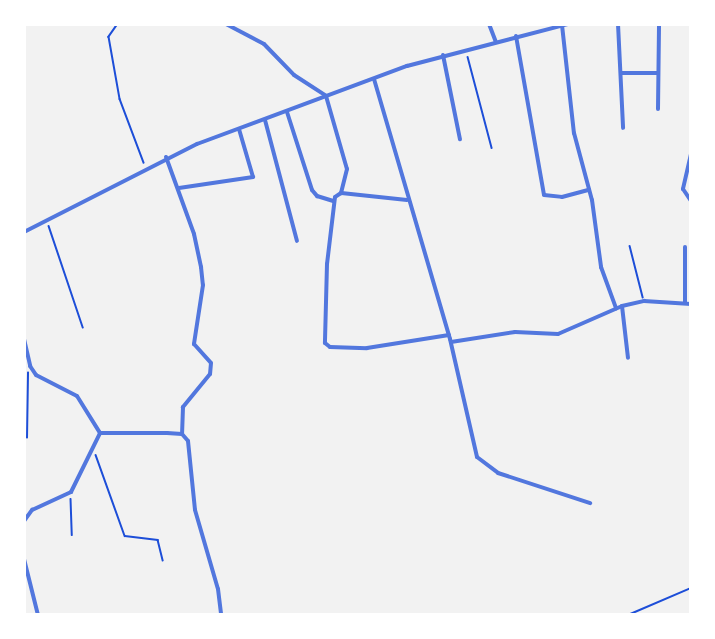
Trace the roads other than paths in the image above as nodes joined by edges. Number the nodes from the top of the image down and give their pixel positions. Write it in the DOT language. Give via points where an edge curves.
graph roads {
  1 [pos="226,24"];
  2 [pos="489,24"];
  3 [pos="568,24"];
  4 [pos="618,24"];
  5 [pos="659,24"];
  6 [pos="562,25"];
  7 [pos="516,36"];
  8 [pos="496,42"];
  9 [pos="443,55"];
  10 [pos="621,73"];
  11 [pos="657,74"];
  12 [pos="374,79"];
  13 [pos="326,96"];
  14 [pos="658,109"];
  15 [pos="287,112"];
  16 [pos="265,120"];
  17 [pos="623,128"];
  18 [pos="239,129"];
  19 [pos="460,139"];
  20 [pos="691,154"];
  21 [pos="166,157"];
  22 [pos="178,188"];
  23 [pos="589,189"];
  24 [pos="341,193"];
  25 [pos="407,200"];
  26 [pos="333,201"];
  27 [pos="691,201"];
  28 [pos="24,232"];
  29 [pos="297,242"];
  30 [pos="685,247"];
  31 [pos="685,303"];
  32 [pos="691,304"];
  33 [pos="622,306"];
  34 [pos="616,308"];
  35 [pos="449,335"];
  36 [pos="24,339"];
  37 [pos="451,342"];
  38 [pos="628,358"];
  39 [pos="100,433"];
  40 [pos="182,435"];
  41 [pos="590,503"];
  42 [pos="24,521"];
  43 [pos="24,559"];
  44 [pos="38,615"];
  45 [pos="221,615"];
  1 -- 13 [label="street" via="264,44 294,75"];
  2 -- 8 [label="street"];
  3 -- 6 [label="street"];
  4 -- 10 [label="street"];
  5 -- 11 [label="street"];
  6 -- 7 [label="street"];
  6 -- 23 [label="street" via="572,123"];
  7 -- 8 [label="street"];
  7 -- 23 [label="street" via="544,195 562,197"];
  8 -- 9 [label="street"];
  9 -- 12 [label="street"];
  9 -- 19 [label="street"];
  10 -- 11 [label="street"];
  10 -- 17 [label="street"];
  11 -- 14 [label="street"];
  12 -- 13 [label="street"];
  12 -- 25 [label="street"];
  13 -- 15 [label="street"];
  13 -- 24 [label="street" via="347,169"];
  15 -- 16 [label="street"];
  15 -- 26 [label="street" via="312,190"];
  16 -- 18 [label="street"];
  16 -- 29 [label="street"];
  18 -- 21 [label="street"];
  18 -- 22 [label="street" via="253,177"];
  20 -- 27 [label="street" via="683,189"];
  21 -- 22 [label="street"];
  21 -- 28 [label="street"];
  22 -- 40 [label="street" via="194,234 203,285 192,336 211,363 210,374 183,407"];
  23 -- 34 [label="street" via="598,254"];
  24 -- 25 [label="street"];
  24 -- 26 [label="street"];
  25 -- 35 [label="street"];
  26 -- 35 [label="street" via="325,345 367,348"];
  30 -- 31 [label="street"];
  31 -- 32 [label="street"];
  31 -- 33 [label="street" via="644,301"];
  33 -- 34 [label="street"];
  33 -- 38 [label="street"];
  34 -- 37 [label="street" via="558,334 515,332"];
  35 -- 37 [label="street"];
  36 -- 39 [label="street" via="30,366 39,377 82,401"];
  37 -- 41 [label="street" via="471,441 482,462 526,484"];
  39 -- 40 [label="street"];
  39 -- 42 [label="street" via="71,492 32,510"];
  40 -- 45 [label="street" via="191,448 195,510 218,589"];
  43 -- 44 [label="street"];
}
